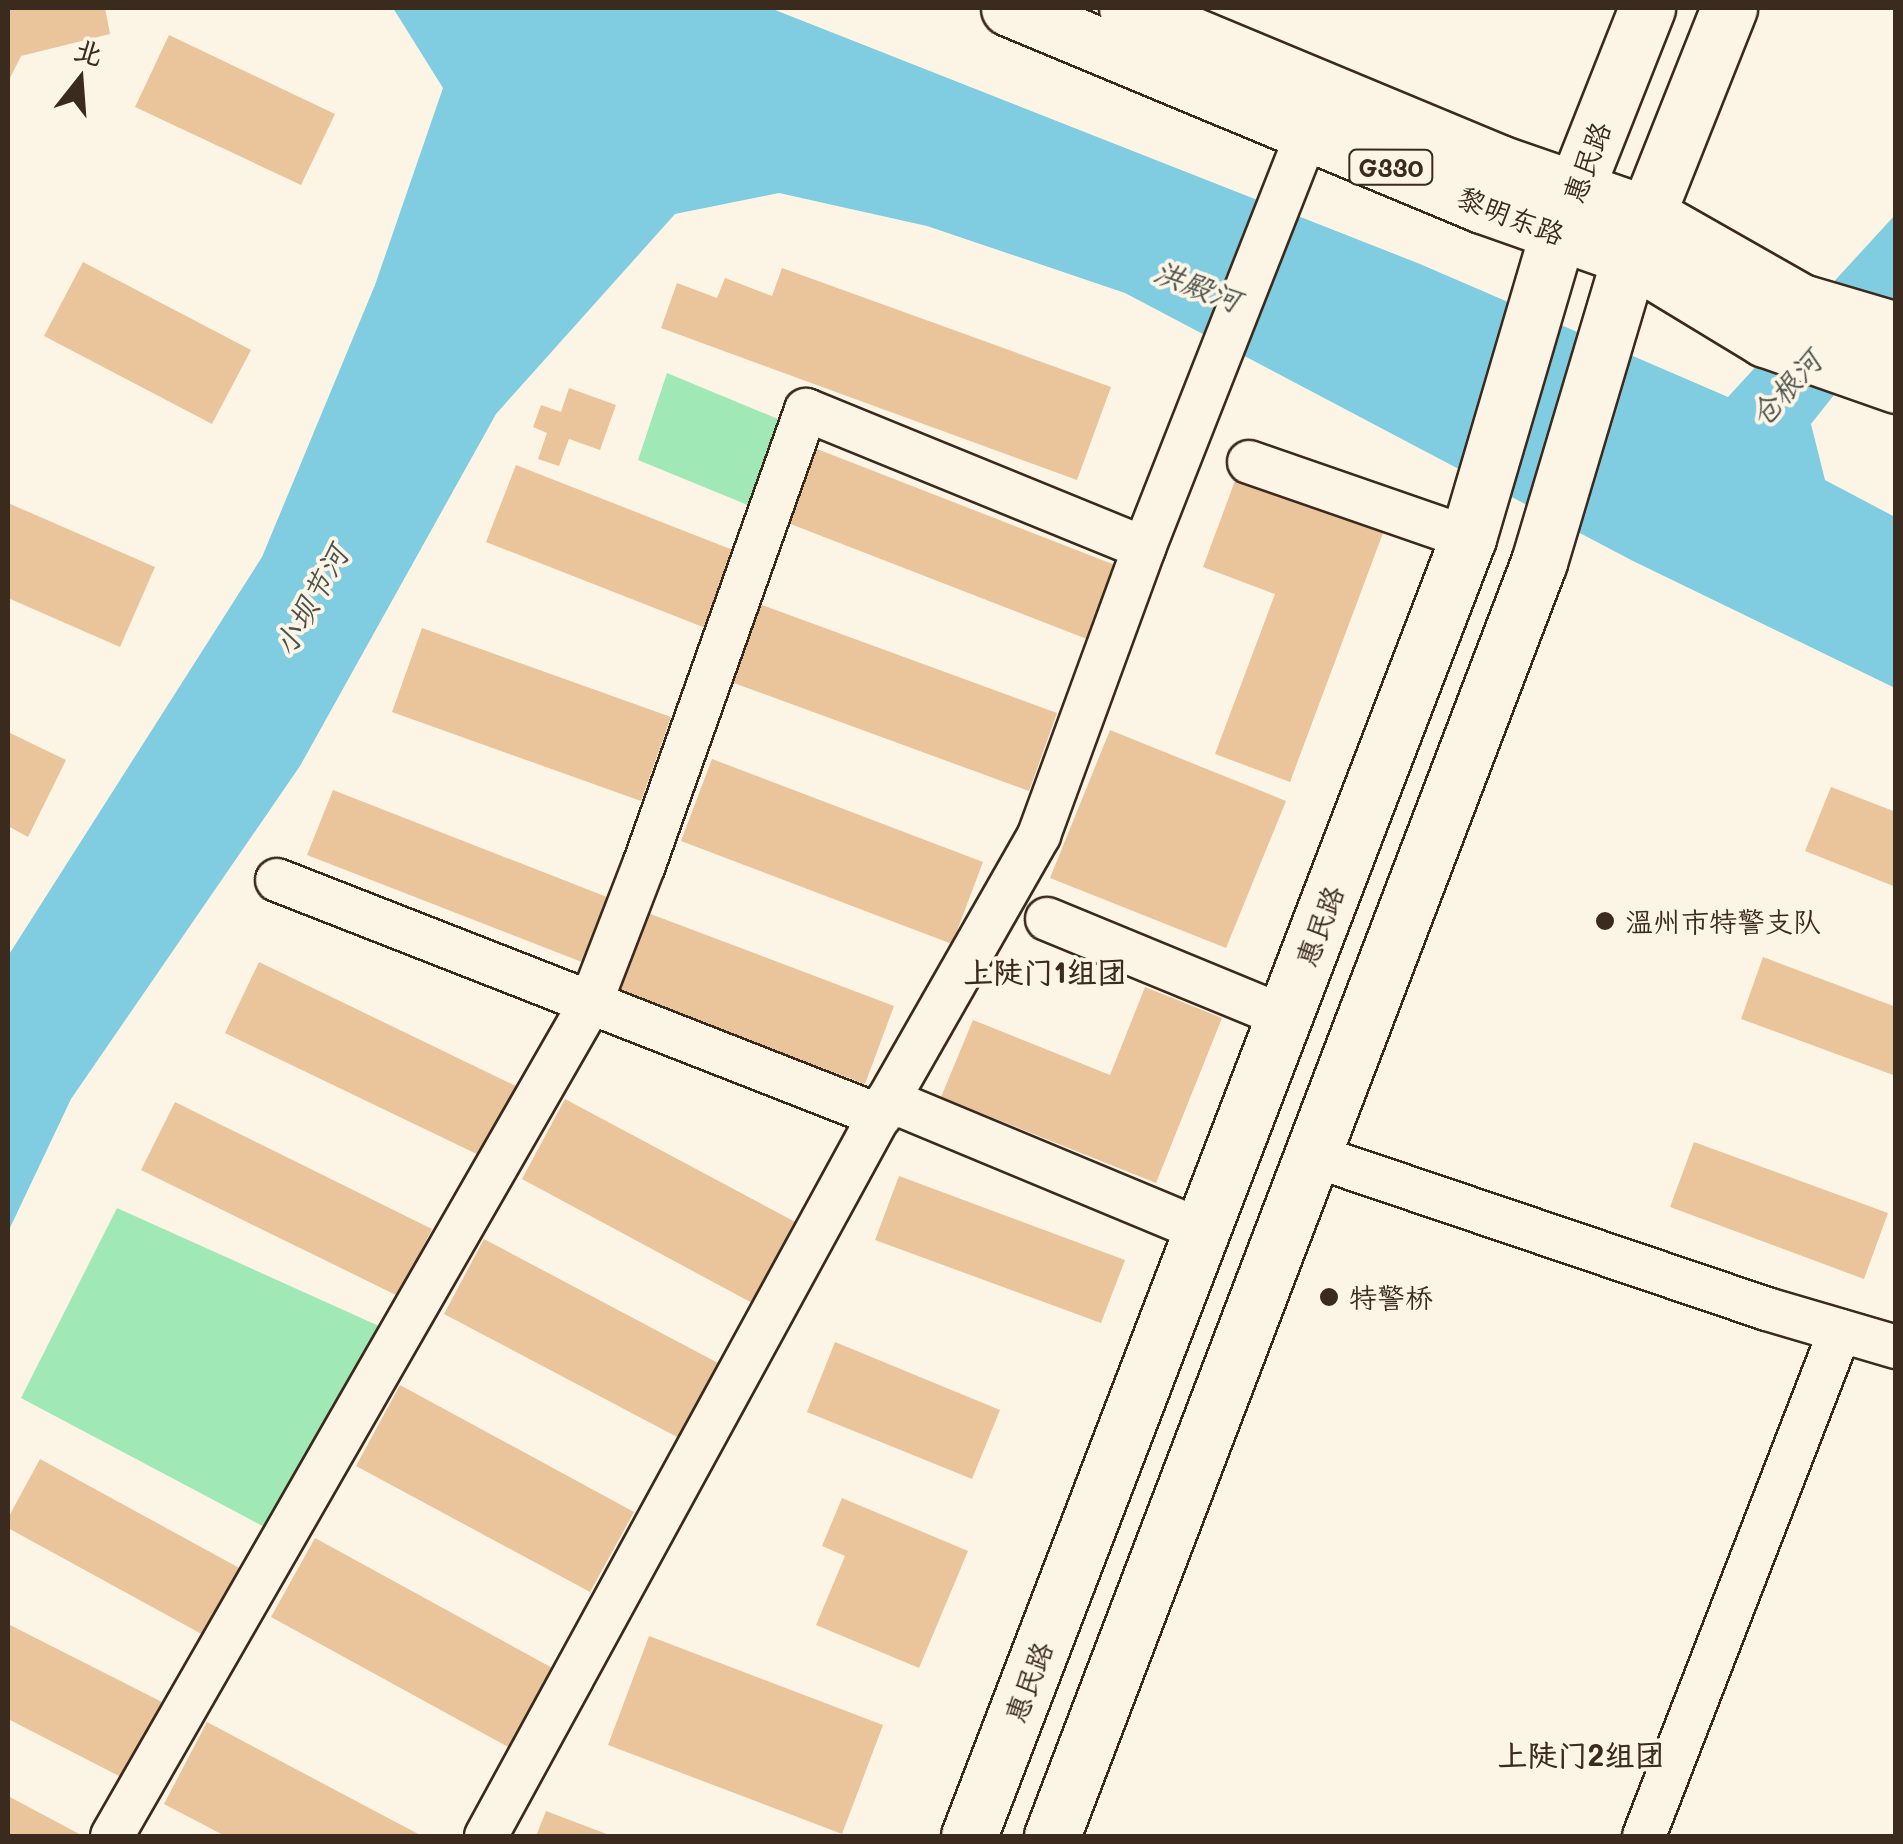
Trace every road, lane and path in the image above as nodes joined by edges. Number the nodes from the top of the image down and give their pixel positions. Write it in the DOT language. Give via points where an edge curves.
graph roads {
  1 [pos="1009,8"];
  2 [pos="1128,8"];
  3 [pos="1647,8"];
  4 [pos="1729,8"];
  5 [pos="1308,132"];
  6 [pos="1566,213"];
  7 [pos="1638,235"];
  8 [pos="1783,321"];
  9 [pos="1896,330"];
  10 [pos="1888,383"];
  11 [pos="1249,462"];
  12 [pos="1469,534"];
  13 [pos="1144,548"];
  14 [pos="277,880"];
  15 [pos="1047,919"];
  16 [pos="590,1002"];
  17 [pos="1284,1017"];
  18 [pos="884,1108"];
  19 [pos="1312,1155"];
  20 [pos="1202,1231"];
  21 [pos="1840,1331"];
  22 [pos="1896,1347"];
  23 [pos="112,1836"];
  24 [pos="486,1836"];
  25 [pos="969,1836"];
  26 [pos="1052,1836"];
  27 [pos="1644,1836"];
  1 -- 5 [label="main road, 黎明东路 / G330"];
  2 -- 6 [label="main road, 黎明东路 / G330"];
  3 -- 6 [label="main road, 惠民路"];
  4 -- 7 [label="main road"];
  5 -- 6 [label="main road, 黎明东路 / G330"];
  5 -- 13 [label="street"];
  6 -- 7 [label="main road, 黎明东路 / G330"];
  6 -- 12 [label="main road, 惠民路"];
  7 -- 8 [label="main road, 黎明东路 / G330"];
  7 -- 19 [label="main road" via="1543,552"];
  8 -- 9 [label="main road, 黎明东路 / G330"];
  8 -- 10 [label="main road, 黎明东路 / G330"];
  11 -- 12 [label="street"];
  12 -- 17 [label="main road, 惠民路"];
  13 -- 16 [label="street" via="806,410"];
  13 -- 18 [label="street" via="1039,835"];
  14 -- 16 [label="street"];
  15 -- 17 [label="street"];
  16 -- 18 [label="street"];
  16 -- 23 [label="street"];
  17 -- 20 [label="main road, 惠民路"];
  18 -- 20 [label="street"];
  18 -- 24 [label="street"];
  19 -- 21 [label="street"];
  19 -- 26 [label="main road"];
  20 -- 25 [label="main road, 惠民路"];
  21 -- 22 [label="street"];
  21 -- 27 [label="street"];
}
